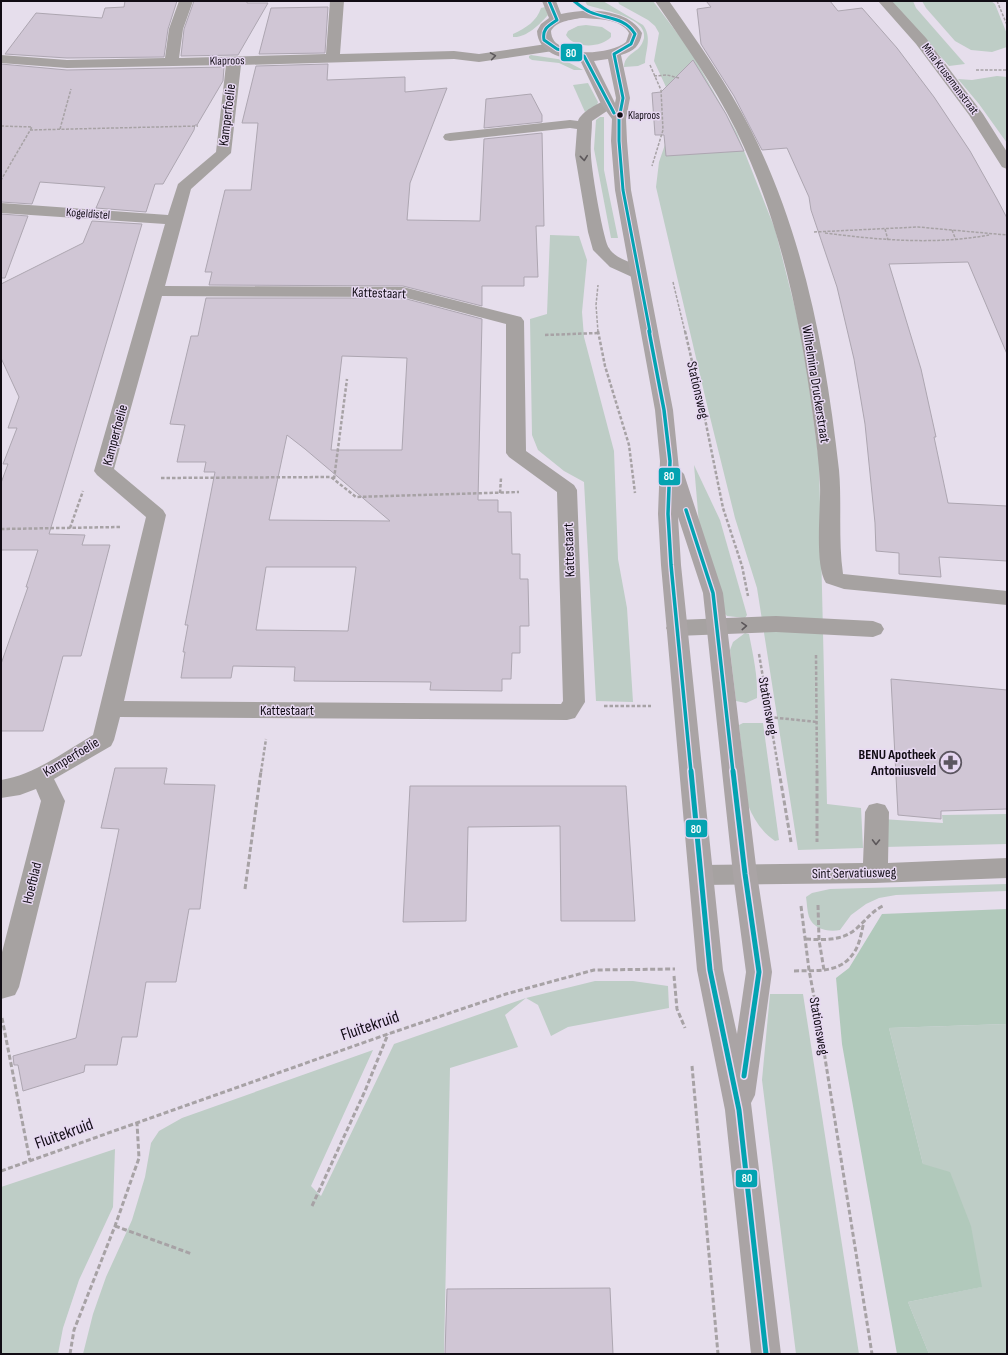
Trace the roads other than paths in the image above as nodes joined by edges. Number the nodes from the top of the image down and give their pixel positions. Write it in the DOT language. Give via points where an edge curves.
graph roads {
  1 [pos="186,1"];
  2 [pos="337,1"];
  3 [pos="548,1"];
  4 [pos="574,1"];
  5 [pos="662,1"];
  6 [pos="885,1"];
  7 [pos="594,14"];
  8 [pos="557,20"];
  9 [pos="543,35"];
  10 [pos="553,47"];
  11 [pos="614,54"];
  12 [pos="454,55"];
  13 [pos="584,56"];
  14 [pos="1,59"];
  15 [pos="333,59"];
  16 [pos="234,61"];
  17 [pos="172,62"];
  18 [pos="608,104"];
  19 [pos="619,119"];
  20 [pos="584,126"];
  21 [pos="450,137"];
  22 [pos="1007,164"];
  23 [pos="1,208"];
  24 [pos="176,220"];
  25 [pos="638,273"];
  26 [pos="156,291"];
  27 [pos="670,461"];
  28 [pos="1007,598"];
  29 [pos="717,627"];
  30 [pos="677,628"];
  31 [pos="872,629"];
  32 [pos="112,709"];
  33 [pos="41,776"];
  34 [pos="1,789"];
  35 [pos="877,812"];
  36 [pos="1007,868"];
  37 [pos="875,873"];
  38 [pos="745,874"];
  39 [pos="701,875"];
  40 [pos="1,988"];
  41 [pos="739,1110"];
  42 [pos="766,1354"];
  1 -- 17 [label="street" via="176,29"];
  2 -- 15 [label="street"];
  3 -- 8 [label="main road"];
  4 -- 7 [label="main road"];
  5 -- 28 [label="street, Wilhelmina Druckerstraat" via="717,81 745,132 785,232 813,346 829,472 833,578 844,582"];
  6 -- 22 [label="street, Mina Krusemanstraat" via="930,53 976,114"];
  7 -- 8 [label="main road" via="569,16"];
  7 -- 11 [label="main road" via="618,19 633,29 636,35 629,47"];
  8 -- 9 [label="main road" via="545,29"];
  9 -- 10 [label="main road" via="545,41"];
  9 -- 12 [label="street, Klaproos" via="470,49"];
  12 -- 10 [label="street, Klaproos, one-way" via="479,58"];
  10 -- 13 [label="main road"];
  11 -- 13 [label="main road"];
  11 -- 19 [label="main road" via="623,98"];
  12 -- 15 [label="street, Klaproos"];
  13 -- 18 [label="main road"];
  14 -- 17 [label="street, Klaproos" via="67,64"];
  15 -- 16 [label="street, Klaproos"];
  16 -- 17 [label="street, Klaproos"];
  16 -- 24 [label="street, Kamperfoelie" via="223,153 184,187"];
  18 -- 19 [label="main road"];
  18 -- 20 [label="street" via="585,119"];
  19 -- 25 [label="main road" via="624,190"];
  20 -- 21 [label="street" via="570,124"];
  20 -- 25 [label="street, one-way" via="583,155 601,250 616,263"];
  23 -- 24 [label="street, Kogeldistel"];
  24 -- 26 [label="street, Kamperfoelie"];
  25 -- 27 [label="main road" via="664,410"];
  26 -- 32 [label="street, Kamperfoelie" via="104,471 156,515"];
  26 -- 32 [label="street, Kattestaart" via="403,292 515,321 516,453 567,490 574,702 567,712"];
  27 -- 29 [label="main road" via="713,593"];
  27 -- 30 [label="main road" via="668,514"];
  29 -- 30 [label="street"];
  29 -- 31 [label="street, one-way" via="776,624"];
  29 -- 38 [label="main road"];
  30 -- 39 [label="main road"];
  32 -- 33 [label="street, Kamperfoelie" via="104,740"];
  33 -- 34 [label="street, Kamperfoelie" via="20,786"];
  33 -- 40 [label="street, Hoefblad" via="53,801 6,987"];
  35 -- 37 [label="street, one-way"];
  36 -- 37 [label="street, Sint Servatiusweg"];
  37 -- 38 [label="street, Sint Servatiusweg"];
  38 -- 39 [label="street, Sint Servatiusweg"];
  38 -- 41 [label="main road" via="759,972"];
  39 -- 41 [label="main road" via="710,970"];
  41 -- 42 [label="main road"];
}
